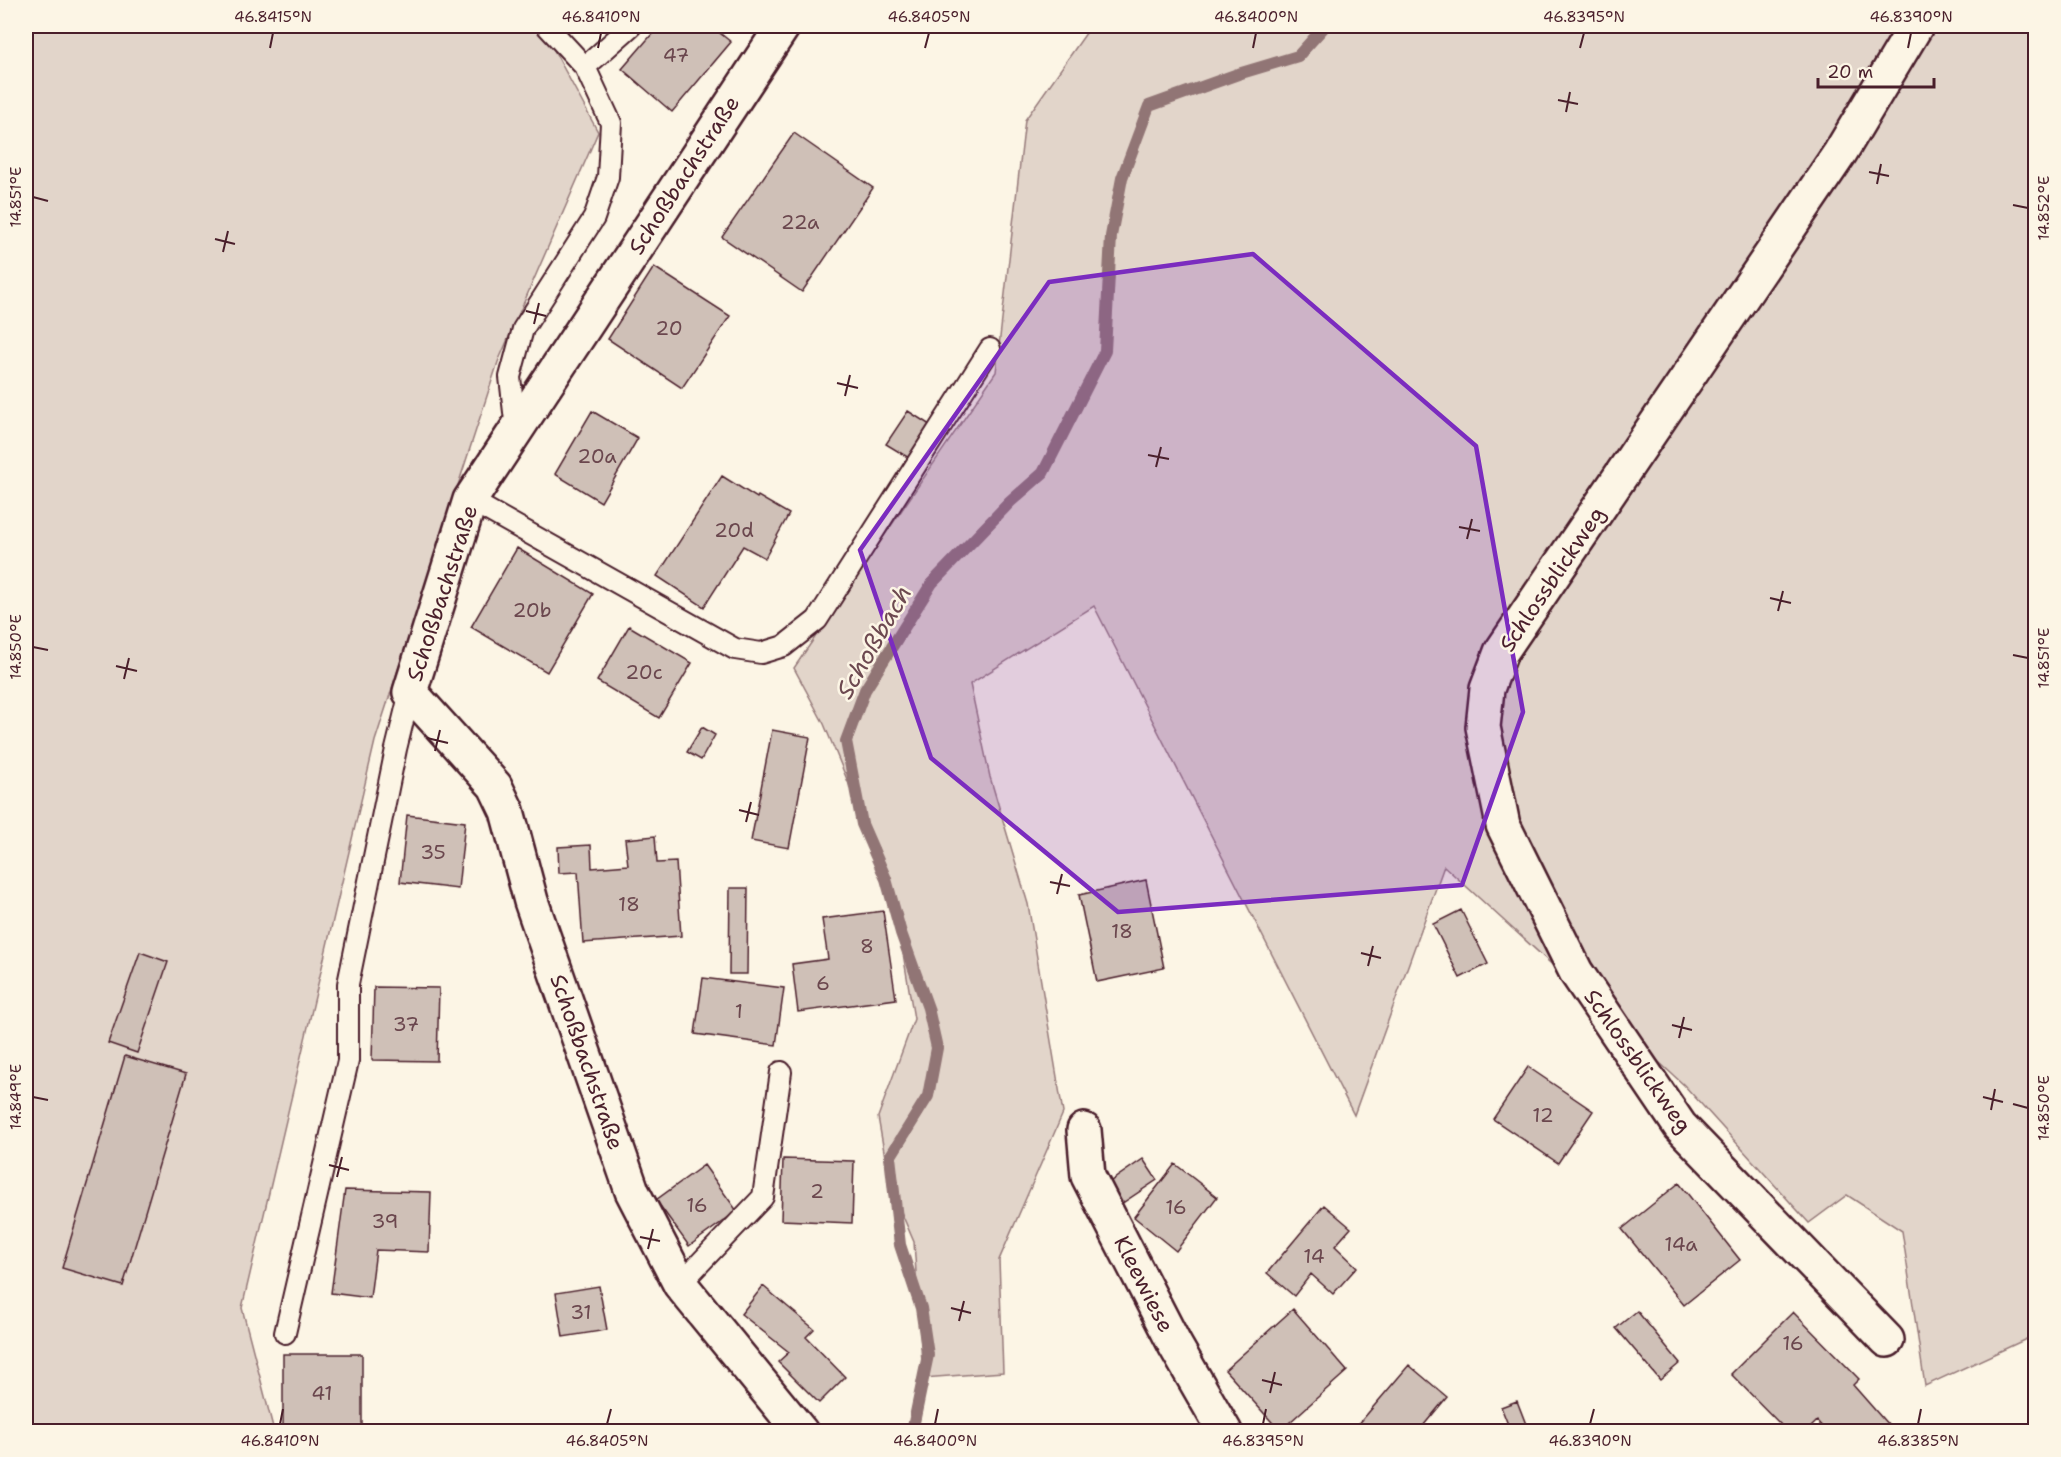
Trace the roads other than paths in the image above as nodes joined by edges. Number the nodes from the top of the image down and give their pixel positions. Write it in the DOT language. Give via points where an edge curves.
graph roads {
  1 [pos="547,26"];
  2 [pos="631,26"];
  3 [pos="783,26"];
  4 [pos="1916,26"];
  5 [pos="585,67"];
  6 [pos="990,349"];
  7 [pos="516,431"];
  8 [pos="470,500"];
  9 [pos="410,692"];
  10 [pos="781,1072"];
  11 [pos="1084,1130"];
  12 [pos="681,1284"];
  13 [pos="285,1333"];
  14 [pos="1887,1340"];
  15 [pos="801,1431"];
  16 [pos="1225,1431"];
  1 -- 5 [label="lane"];
  2 -- 5 [label="lane"];
  3 -- 7 [label="street, Schoßbachstraße"];
  4 -- 14 [label="street, Schlossblickweg" via="1840,153 1501,652 1487,689 1483,727 1503,825 1576,972 1680,1126"];
  5 -- 7 [label="lane" via="611,123 608,177 594,218 523,329 510,377"];
  6 -- 8 [label="lane" via="817,620 784,646 761,653 735,650"];
  7 -- 8 [label="street, Schoßbachstraße"];
  8 -- 9 [label="street, Schoßbachstraße"];
  9 -- 12 [label="street, Schoßbachstraße" via="495,786 507,811 531,901 633,1191"];
  9 -- 13 [label="lane" via="348,984 348,1061"];
  10 -- 12 [label="lane" via="763,1197"];
  11 -- 16 [label="street, Kleewiese" via="1088,1176 1175,1345"];
  12 -- 15 [label="street, Schoßbachstraße"];
}
